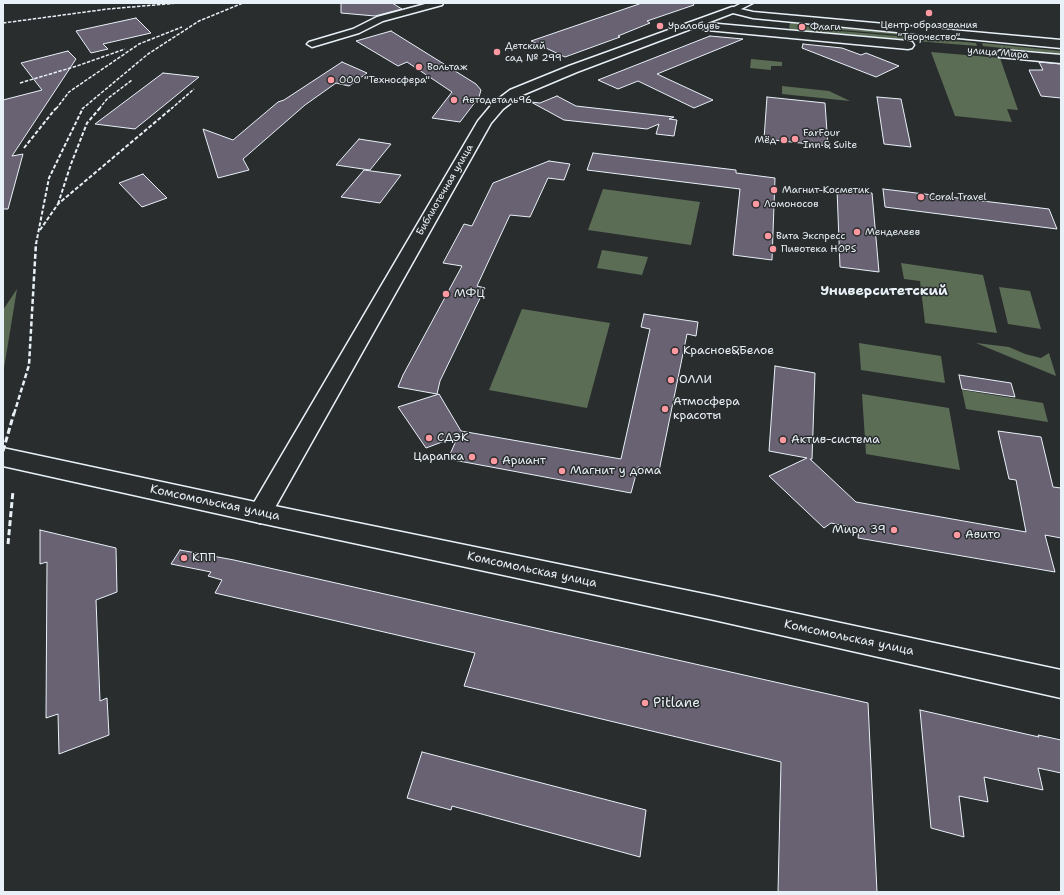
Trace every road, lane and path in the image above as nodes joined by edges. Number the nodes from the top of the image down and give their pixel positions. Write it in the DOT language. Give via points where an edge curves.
graph roads {
  1 [pos="439,3"];
  2 [pos="749,3"];
  3 [pos="732,10"];
  4 [pos="696,24"];
  5 [pos="312,44"];
  6 [pos="1061,44"];
  7 [pos="919,46"];
  8 [pos="989,53"];
  9 [pos="1061,59"];
  10 [pos="3,457"];
  11 [pos="260,513"];
  12 [pos="1061,684"];
  1 -- 5 [label="street" via="380,19 356,31"];
  2 -- 3 [label="street, Библиотечная улица"];
  3 -- 4 [label="street, Библиотечная улица"];
  3 -- 6 [label="street, улица Мира" via="760,16"];
  4 -- 7 [label="street"];
  4 -- 11 [label="street, Библиотечная улица" via="515,93 498,106 485,121"];
  8 -- 9 [label="street, улица Мира"];
  10 -- 11 [label="street, Комсомольская улица"];
  11 -- 12 [label="street, Комсомольская улица" via="706,606"];
}
